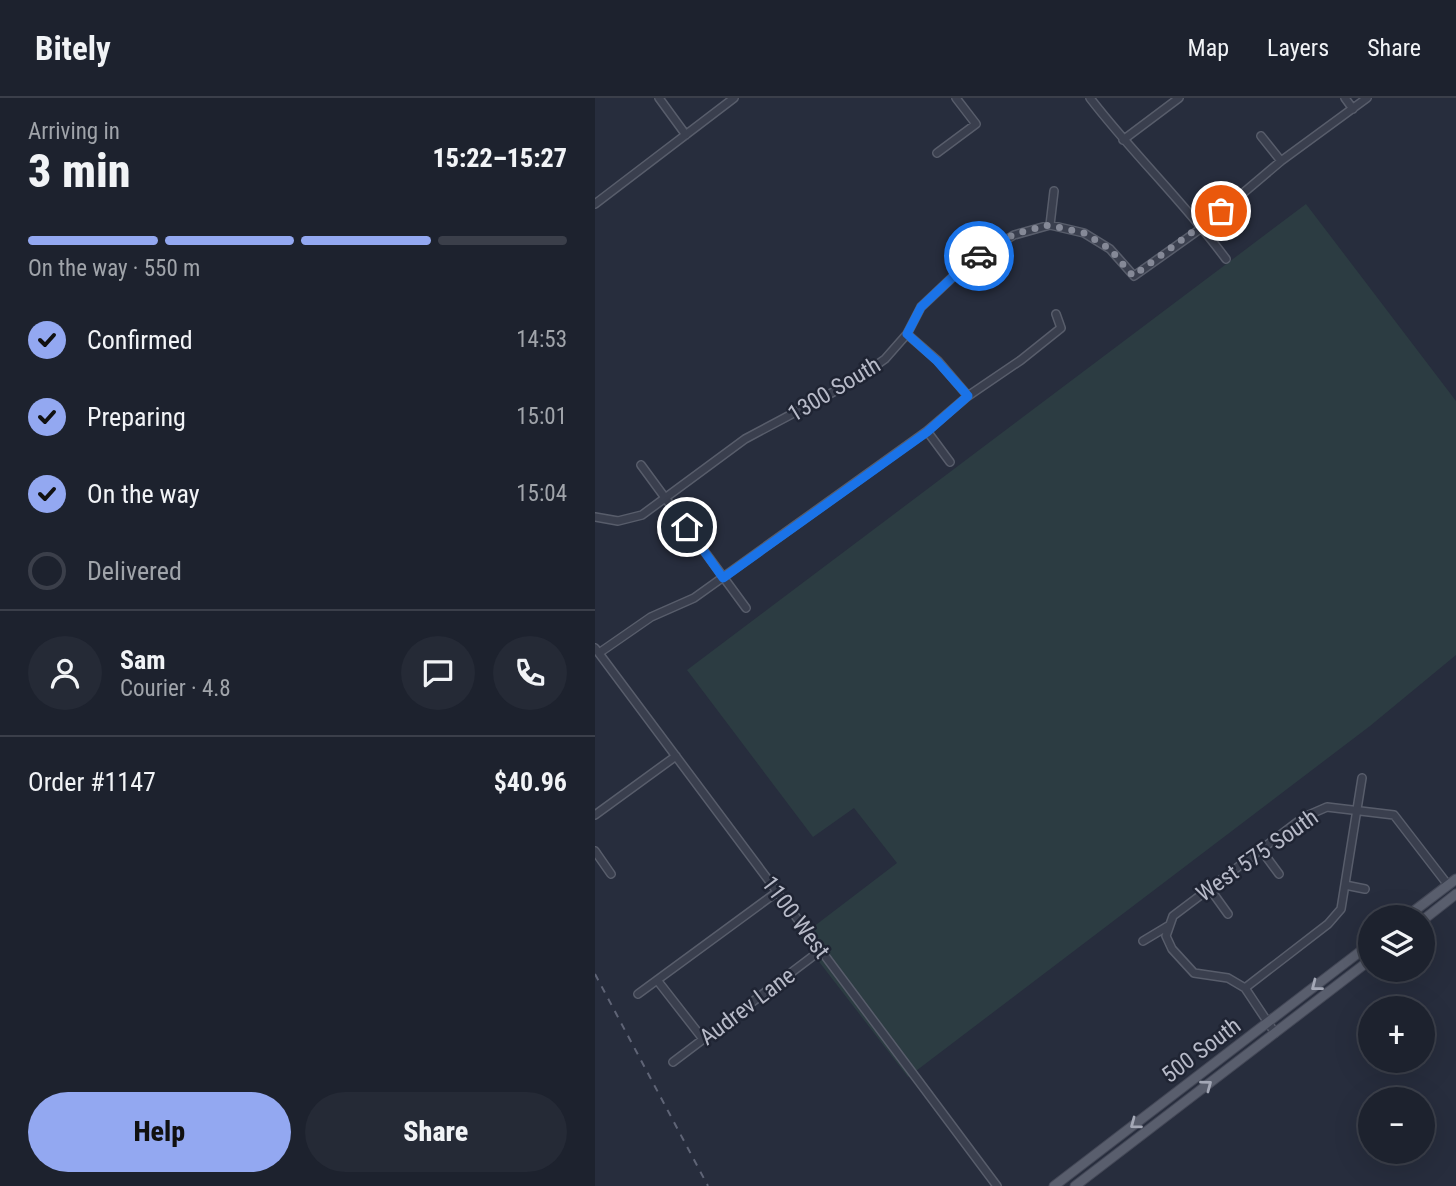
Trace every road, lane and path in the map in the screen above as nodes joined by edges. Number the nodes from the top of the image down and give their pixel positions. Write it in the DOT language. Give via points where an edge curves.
graph roads {
  1 [pos="659,98"];
  2 [pos="734,98"];
  3 [pos="956,98"];
  4 [pos="1090,98"];
  5 [pos="1179,98"];
  6 [pos="1345,98"];
  7 [pos="1367,98"];
  8 [pos="1353,109"];
  9 [pos="686,135"];
  10 [pos="1261,136"];
  11 [pos="1123,140"];
  12 [pos="937,153"];
  13 [pos="1280,162"];
  14 [pos="1054,191"];
  15 [pos="595,204"];
  16 [pos="1049,225"];
  17 [pos="1203,227"];
  18 [pos="1226,259"];
  19 [pos="1056,314"];
  20 [pos="907,334"];
  21 [pos="968,396"];
  22 [pos="927,432"];
  23 [pos="950,463"];
  24 [pos="641,465"];
  25 [pos="666,497"];
  26 [pos="595,517"];
  27 [pos="723,578"];
  28 [pos="747,608"];
  29 [pos="597,650"];
  30 [pos="676,756"];
  31 [pos="1362,778"];
  32 [pos="1356,810"];
  33 [pos="595,815"];
  34 [pos="595,850"];
  35 [pos="1262,851"];
  36 [pos="611,874"];
  37 [pos="1279,874"];
  38 [pos="1452,882"];
  39 [pos="1345,886"];
  40 [pos="1210,889"];
  41 [pos="1364,889"];
  42 [pos="777,892"];
  43 [pos="1456,894"];
  44 [pos="1422,905"];
  45 [pos="1435,911"];
  46 [pos="1228,914"];
  47 [pos="1168,926"];
  48 [pos="1143,941"];
  49 [pos="821,950"];
  50 [pos="1358,953"];
  51 [pos="1358,969"];
  52 [pos="657,980"];
  53 [pos="1245,988"];
  54 [pos="638,994"];
  55 [pos="1268,1024"];
  56 [pos="1275,1034"];
  57 [pos="703,1039"];
  58 [pos="673,1062"];
  59 [pos="997,1186"];
  60 [pos="1054,1186"];
  61 [pos="1075,1186"];
  1 -- 9 [label="street"];
  2 -- 9 [label="street"];
  3 -- 12 [label="street" via="976,124"];
  4 -- 11 [label="street"];
  5 -- 11 [label="street"];
  6 -- 8 [label="street"];
  7 -- 8 [label="street"];
  8 -- 13 [label="street"];
  9 -- 15 [label="street"];
  10 -- 13 [label="street"];
  11 -- 17 [label="street"];
  13 -- 17 [label="street"];
  14 -- 16 [label="street"];
  16 -- 17 [label="street" via="1084,233 1110,249 1133,276"];
  16 -- 20 [label="street, 1300 South" via="1014,234 977,257 921,307"];
  17 -- 18 [label="street"];
  19 -- 21 [label="street" via="1061,328"];
  20 -- 21 [label="street"];
  20 -- 25 [label="street, 1300 South" via="885,359 854,381 745,439"];
  21 -- 22 [label="street"];
  22 -- 23 [label="street"];
  22 -- 27 [label="street"];
  24 -- 25 [label="street"];
  25 -- 26 [label="street, 1300 South" via="642,515 618,521"];
  25 -- 27 [label="street"];
  27 -- 28 [label="street"];
  27 -- 29 [label="street"];
  29 -- 30 [label="street, 1100 West"];
  30 -- 33 [label="street"];
  30 -- 42 [label="street, 1100 West"];
  31 -- 32 [label="street"];
  32 -- 35 [label="street, West 575 South" via="1316,810"];
  32 -- 38 [label="street, West 575 South" via="1394,815"];
  32 -- 39 [label="street"];
  34 -- 36 [label="street"];
  35 -- 37 [label="street"];
  35 -- 40 [label="street, West 575 South"];
  38 -- 44 [label="main road"];
  39 -- 41 [label="street"];
  39 -- 53 [label="street" via="1335,916"];
  40 -- 46 [label="street"];
  40 -- 47 [label="street, West 575 South" via="1173,916"];
  42 -- 49 [label="street, 1100 West"];
  42 -- 52 [label="street"];
  43 -- 45 [label="main road"];
  47 -- 48 [label="street, West 575 South"];
  47 -- 53 [label="street" via="1166,936 1172,949 1194,973 1228,978"];
  49 -- 57 [label="street, Audrev Lane"];
  49 -- 59 [label="street, 1100 West"];
  50 -- 55 [label="main road, 500 South, one-way"];
  51 -- 56 [label="main road, 500 South"];
  52 -- 54 [label="street"];
  52 -- 57 [label="street"];
  53 -- 55 [label="street"];
  55 -- 56 [label="street"];
  55 -- 60 [label="main road, 500 South, one-way"];
  61 -- 56 [label="main road, 500 South, one-way"];
  57 -- 58 [label="street, Audrev Lane"];
}
